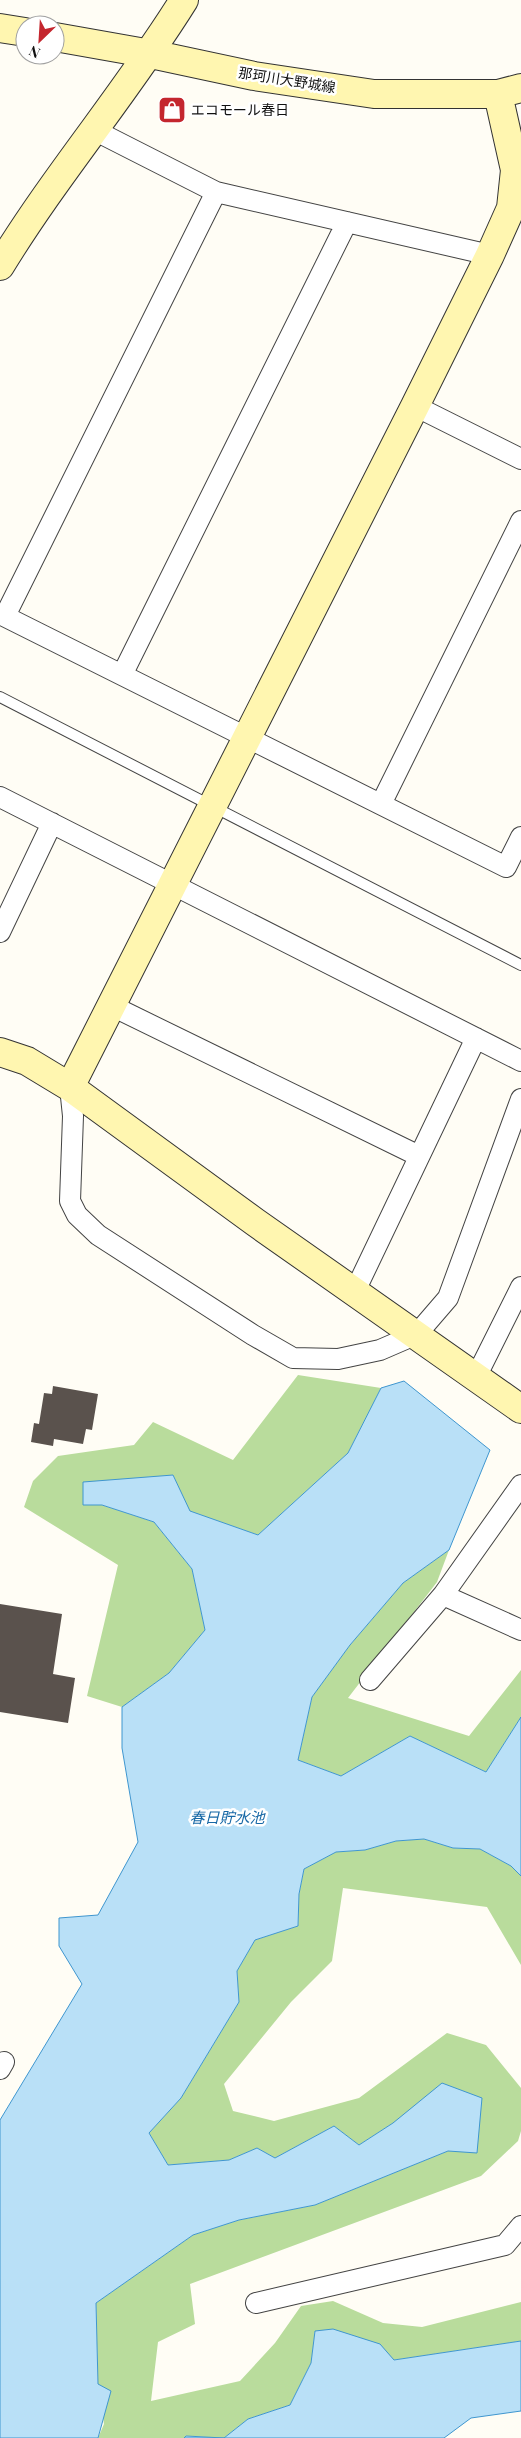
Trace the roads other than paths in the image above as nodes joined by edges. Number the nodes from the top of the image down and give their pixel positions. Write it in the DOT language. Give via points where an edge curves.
graph roads {
  1 [pos="184,0"];
  2 [pos="0,28"];
  3 [pos="15,30"];
  4 [pos="65,40"];
  5 [pos="151,54"];
  6 [pos="510,91"];
  7 [pos="92,129"];
  8 [pos="216,192"];
  9 [pos="347,222"];
  10 [pos="4,249"];
  11 [pos="490,255"];
  12 [pos="415,406"];
  13 [pos="521,459"];
  14 [pos="521,521"];
  15 [pos="3,615"];
  16 [pos="122,675"];
  17 [pos="0,698"];
  18 [pos="247,737"];
  19 [pos="0,797"];
  20 [pos="381,804"];
  21 [pos="212,806"];
  22 [pos="52,823"];
  23 [pos="521,837"];
  24 [pos="173,884"];
  25 [pos="0,932"];
  26 [pos="521,965"];
  27 [pos="112,1006"];
  28 [pos="476,1038"];
  29 [pos="0,1052"];
  30 [pos="521,1061"];
  31 [pos="70,1087"];
  32 [pos="521,1099"];
  33 [pos="419,1156"];
  34 [pos="521,1287"];
  35 [pos="355,1291"];
  36 [pos="417,1334"];
  37 [pos="476,1377"];
  38 [pos="521,1409"];
  39 [pos="521,1485"];
  40 [pos="443,1595"];
  41 [pos="521,1630"];
  42 [pos="370,1680"];
  43 [pos="521,2226"];
  44 [pos="256,2303"];
  1 -- 5 [label="street"];
  2 -- 3 [label="street"];
  4 -- 5 [label="street, 那珂川大野城線"];
  5 -- 6 [label="street, 那珂川大野城線" via="254,76 374,94"];
  5 -- 7 [label="street"];
  6 -- 11 [label="street" via="515,170 511,208"];
  7 -- 8 [label="street"];
  7 -- 10 [label="street"];
  8 -- 9 [label="street"];
  8 -- 15 [label="street"];
  9 -- 11 [label="street"];
  9 -- 16 [label="street"];
  11 -- 12 [label="street"];
  12 -- 13 [label="street"];
  12 -- 18 [label="street"];
  14 -- 20 [label="street"];
  15 -- 16 [label="street"];
  16 -- 18 [label="street"];
  17 -- 21 [label="lane"];
  18 -- 20 [label="street"];
  18 -- 21 [label="street"];
  19 -- 22 [label="street"];
  20 -- 23 [label="street" via="506,867"];
  21 -- 24 [label="street"];
  21 -- 26 [label="lane"];
  22 -- 24 [label="street"];
  22 -- 25 [label="street"];
  24 -- 27 [label="street"];
  24 -- 28 [label="street"];
  27 -- 31 [label="street"];
  27 -- 33 [label="street"];
  28 -- 30 [label="street"];
  28 -- 33 [label="street"];
  29 -- 31 [label="street" via="27,1061"];
  31 -- 35 [label="street" via="254,1222"];
  31 -- 36 [label="street" via="73,1116 70,1201 77,1215 98,1235 293,1358 338,1359 380,1350"];
  32 -- 36 [label="street" via="448,1298"];
  33 -- 35 [label="street"];
  34 -- 37 [label="street"];
  35 -- 36 [label="street"];
  36 -- 37 [label="street"];
  37 -- 38 [label="street"];
  39 -- 40 [label="street"];
  40 -- 41 [label="street"];
  40 -- 42 [label="street"];
  43 -- 44 [label="street" via="505,2246"];
}
